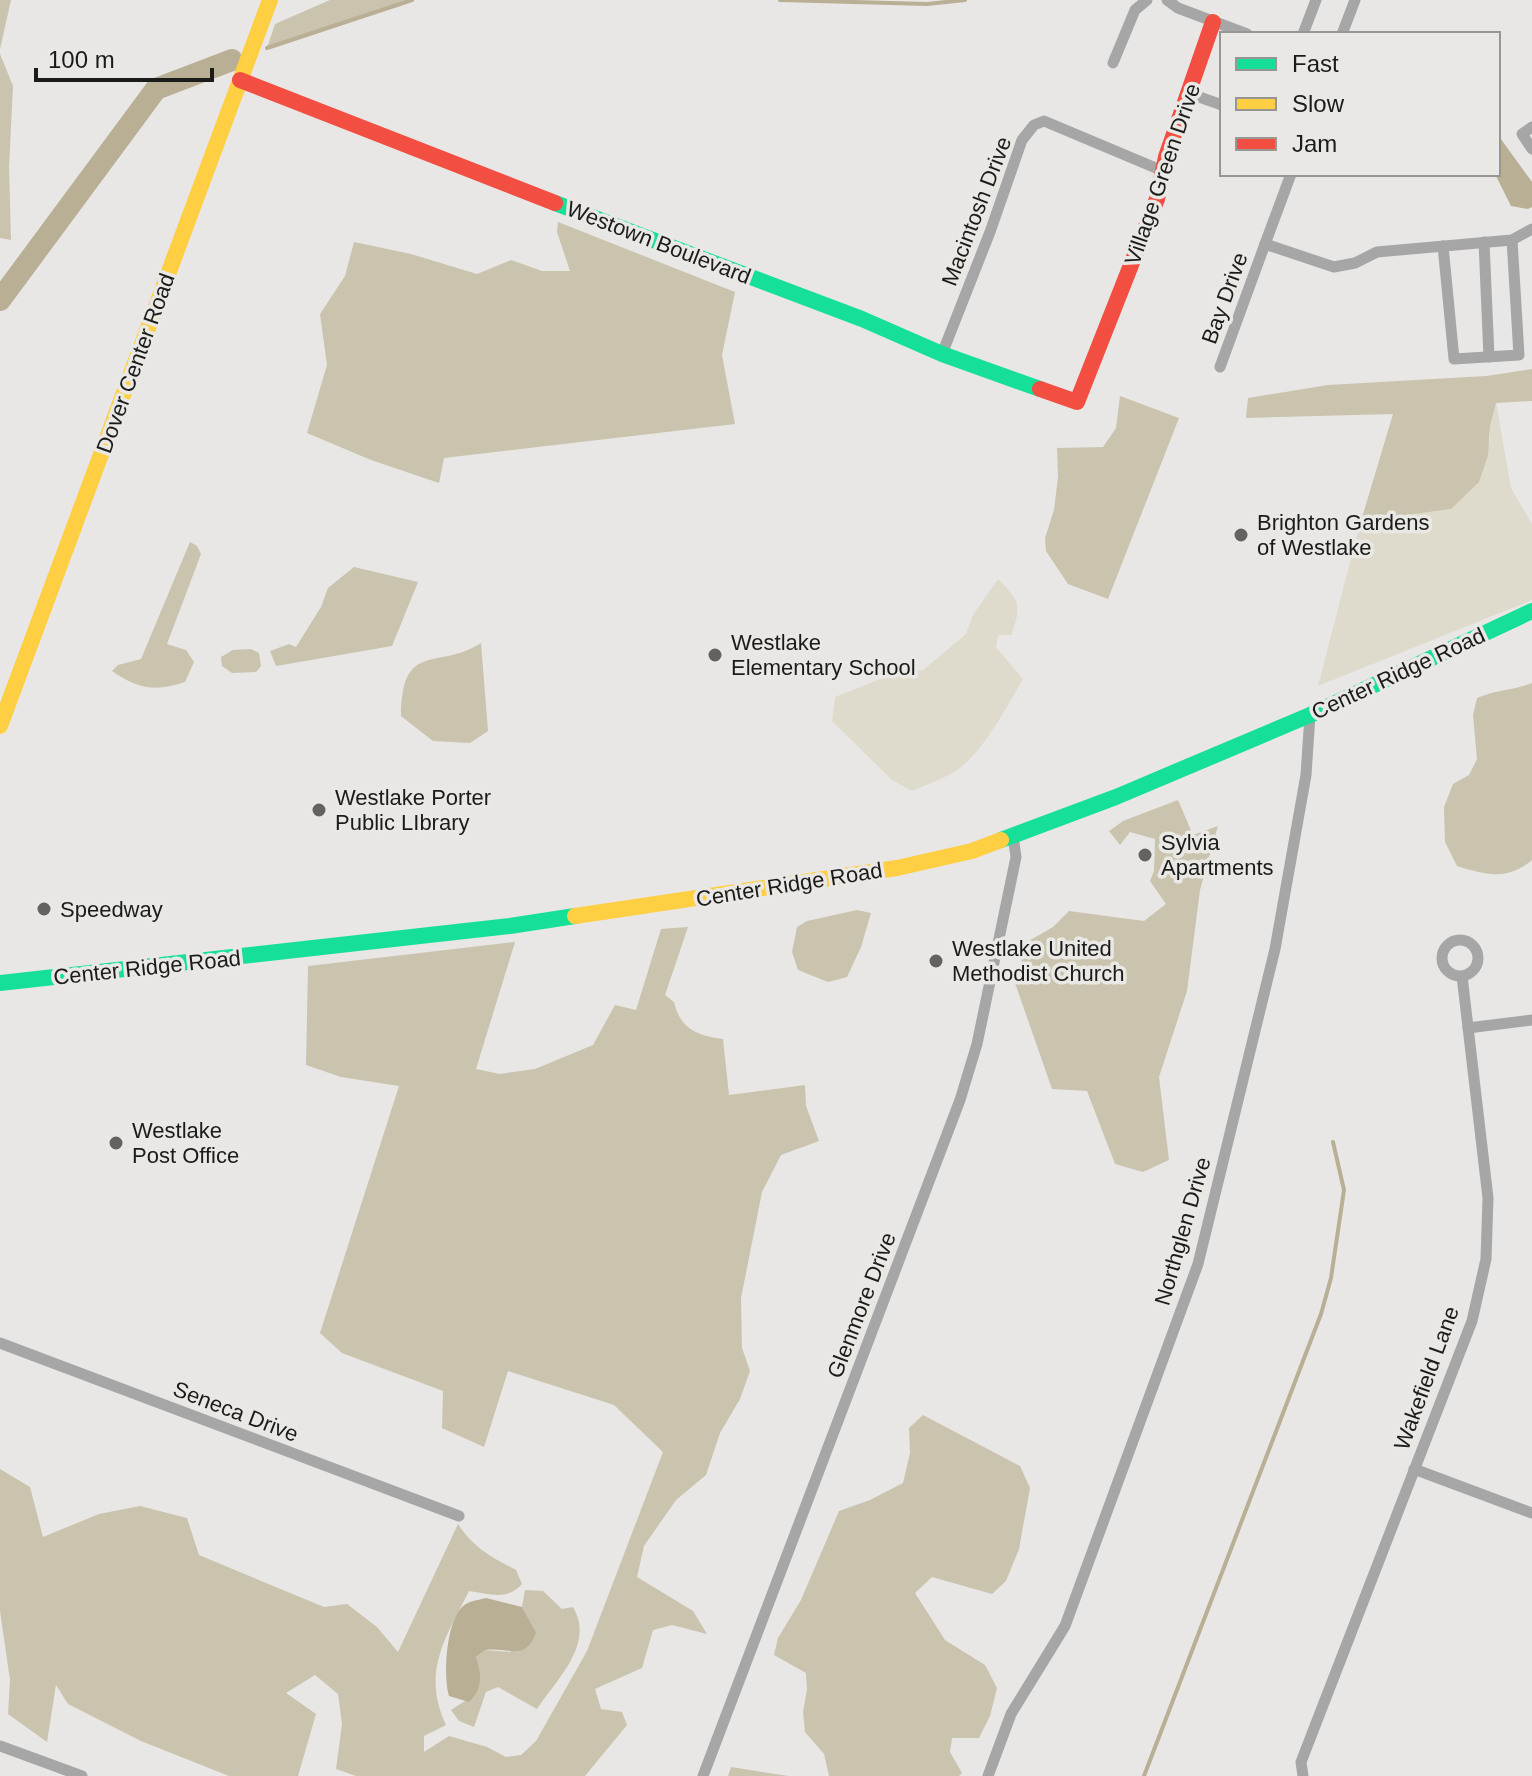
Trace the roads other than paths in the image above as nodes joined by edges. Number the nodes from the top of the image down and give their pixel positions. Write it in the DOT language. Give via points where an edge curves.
graph roads {
  1 [pos="270,0"];
  2 [pos="1147,0"];
  3 [pos="1167,0"];
  4 [pos="1316,0"];
  5 [pos="1355,0"];
  6 [pos="1213,22"];
  7 [pos="1241,32"];
  8 [pos="1304,32"];
  9 [pos="1343,32"];
  10 [pos="1113,63"];
  11 [pos="240,80"];
  12 [pos="1188,93"];
  13 [pos="1220,104"];
  14 [pos="1532,127"];
  15 [pos="1532,149"];
  16 [pos="1163,171"];
  17 [pos="1290,176"];
  18 [pos="1532,229"];
  19 [pos="1512,240"];
  20 [pos="1484,242"];
  21 [pos="1265,244"];
  22 [pos="1443,246"];
  23 [pos="942,354"];
  24 [pos="1489,357"];
  25 [pos="1220,367"];
  26 [pos="1077,402"];
  27 [pos="1532,611"];
  28 [pos="1310,715"];
  29 [pos="0,726"];
  30 [pos="1013,836"];
  31 [pos="1462,976"];
  32 [pos="0,983"];
  33 [pos="1532,1020"];
  34 [pos="1468,1028"];
  35 [pos="0,1343"];
  36 [pos="1414,1469"];
  37 [pos="1532,1513"];
  38 [pos="459,1516"];
  39 [pos="0,1746"];
  40 [pos="82,1776"];
  41 [pos="703,1776"];
  42 [pos="988,1776"];
  43 [pos="1303,1776"];
  1 -- 11 [label="street, Dover Center Road"];
  2 -- 10 [label="street" via="1135,10"];
  3 -- 6 [label="street"];
  4 -- 8 [label="street"];
  5 -- 9 [label="street"];
  6 -- 7 [label="street"];
  6 -- 12 [label="street, Village Green Drive"];
  11 -- 23 [label="street, Westown Boulevard"];
  11 -- 29 [label="street, Dover Center Road"];
  12 -- 13 [label="street"];
  12 -- 16 [label="street, Village Green Drive"];
  14 -- 15 [label="street" via="1522,134"];
  16 -- 23 [label="street, Macintosh Drive" via="1044,121 1034,125 1022,140"];
  16 -- 26 [label="street, Village Green Drive" via="1157,199"];
  17 -- 21 [label="street, Bay Drive"];
  18 -- 19 [label="street"];
  19 -- 20 [label="street"];
  19 -- 24 [label="street" via="1519,355"];
  20 -- 22 [label="street"];
  20 -- 24 [label="street"];
  21 -- 22 [label="street" via="1334,267 1377,252"];
  21 -- 25 [label="street, Bay Drive"];
  22 -- 24 [label="street" via="1454,359"];
  23 -- 26 [label="street, Westown Boulevard"];
  27 -- 28 [label="street, Center Ridge Road"];
  28 -- 30 [label="street, Center Ridge Road"];
  28 -- 42 [label="street, Northglen Drive" via="1306,775 1275,949 1198,1264 1065,1626 1011,1714"];
  30 -- 32 [label="street, Center Ridge Road" via="897,868 510,926"];
  30 -- 41 [label="street, Glenmore Drive" via="1016,857 960,1100"];
  31 -- 34 [label="street, Wakefield Lane"];
  33 -- 34 [label="street"];
  34 -- 36 [label="street, Wakefield Lane" via="1488,1198 1486,1259 1472,1321"];
  35 -- 38 [label="street, Seneca Drive"];
  36 -- 37 [label="street"];
  36 -- 43 [label="street, Wakefield Lane" via="1301,1762"];
  39 -- 40 [label="street"];
}
